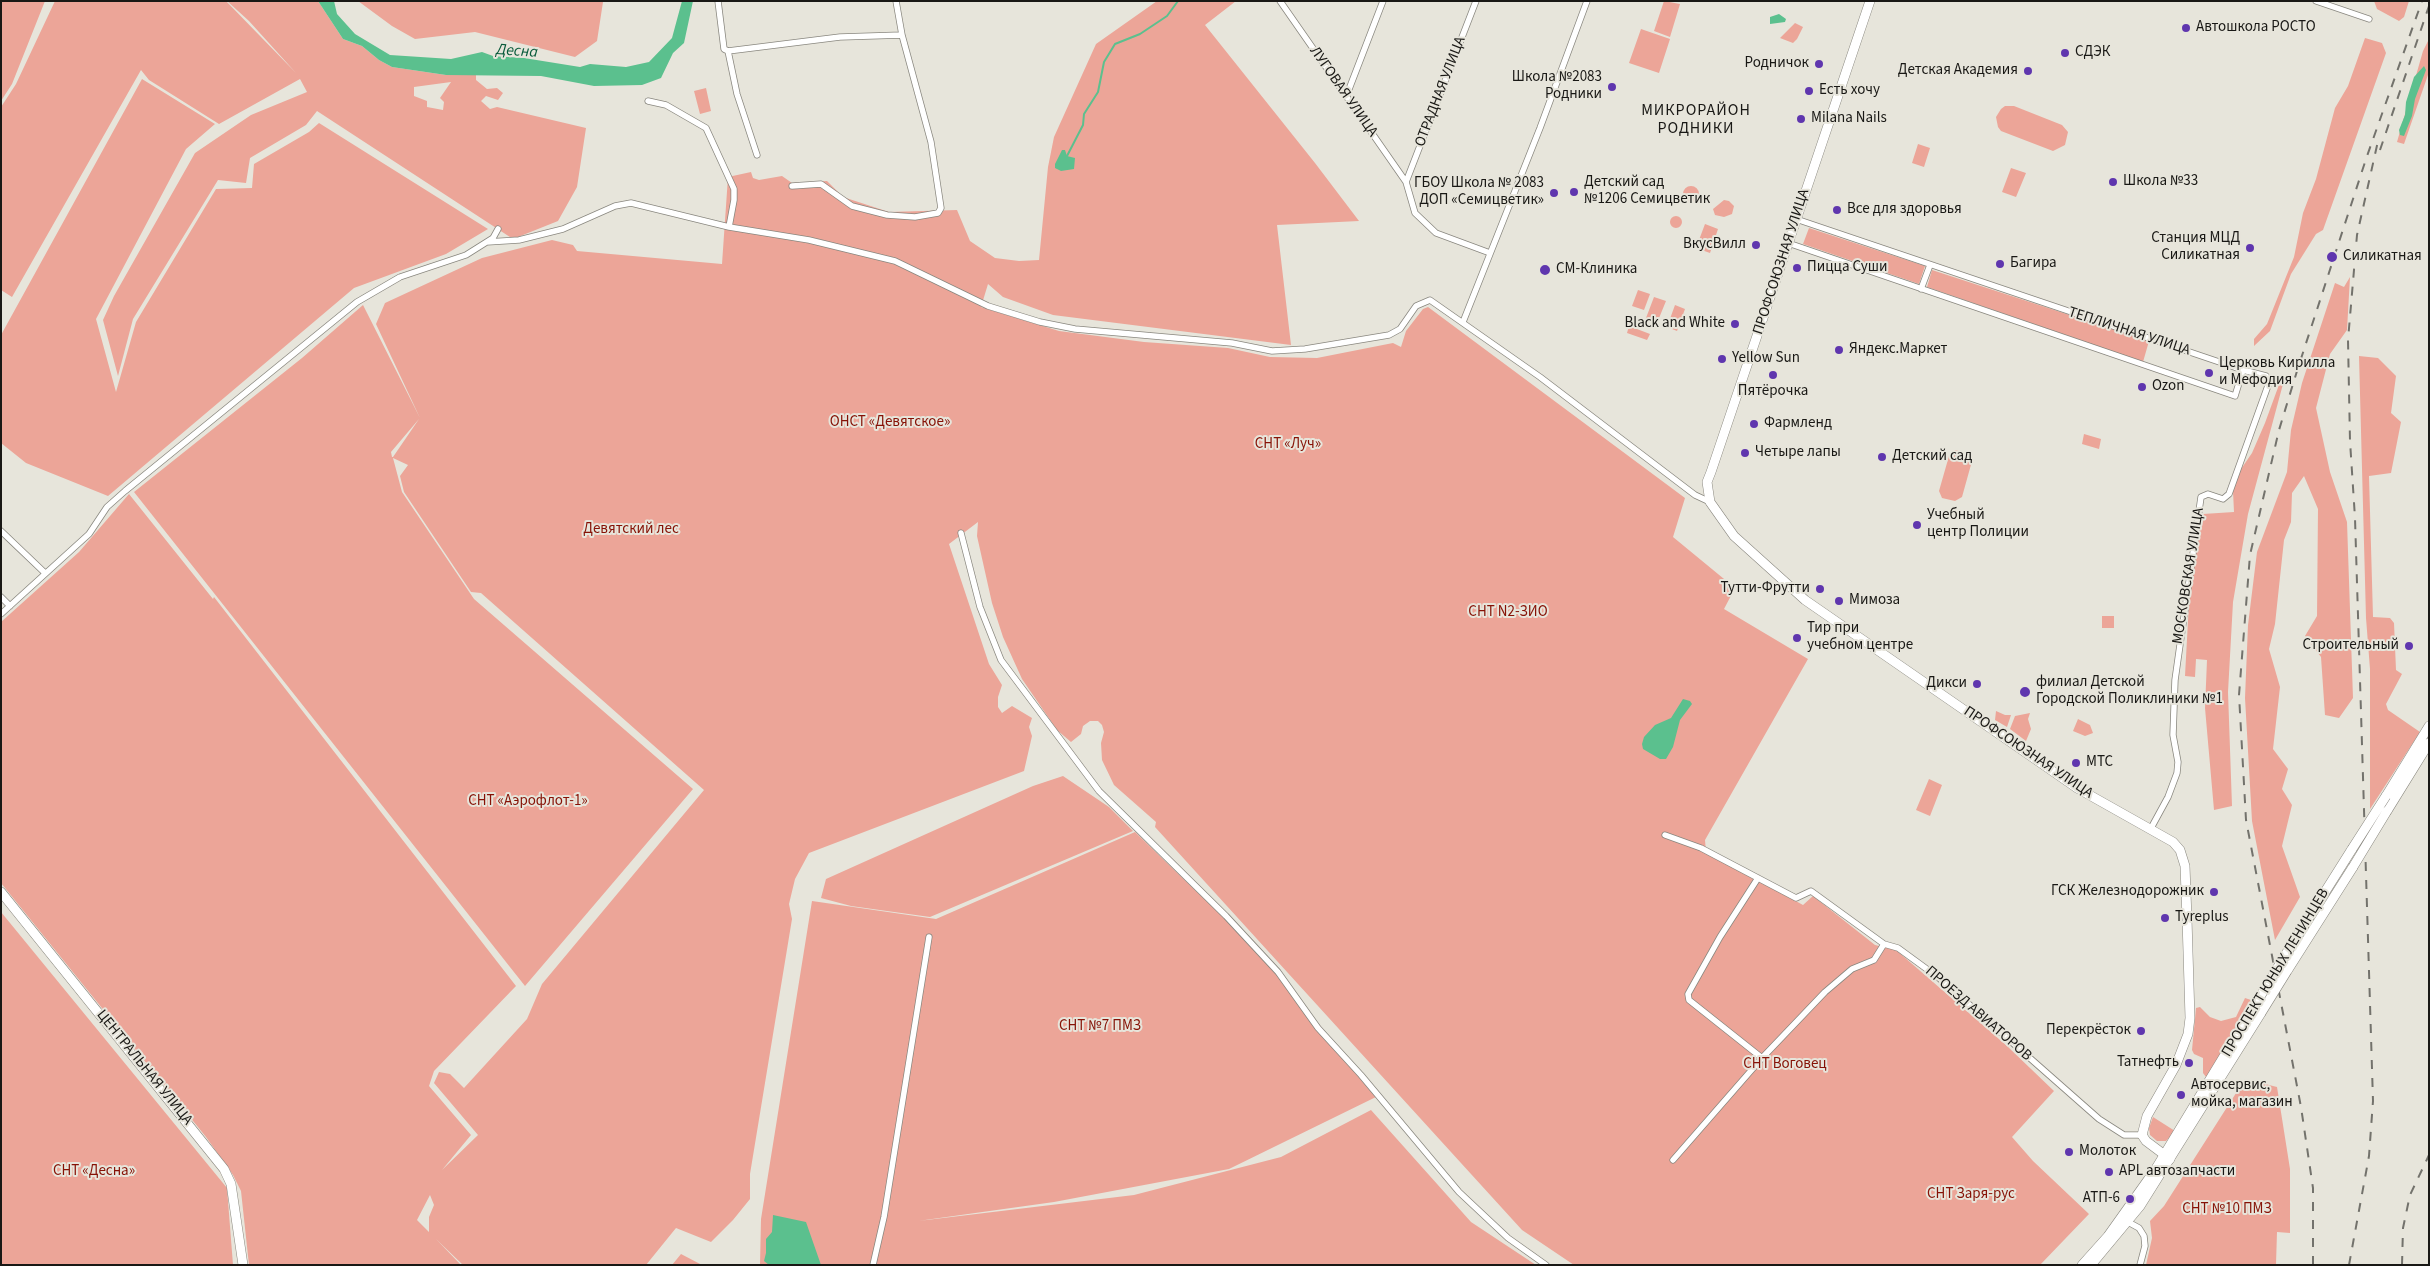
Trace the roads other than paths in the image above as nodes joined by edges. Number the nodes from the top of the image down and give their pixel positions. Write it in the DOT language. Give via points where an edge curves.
graph roads {
  1 [pos="718,1"];
  2 [pos="896,1"];
  3 [pos="1280,1"];
  4 [pos="1383,1"];
  5 [pos="1476,1"];
  6 [pos="1587,1"];
  7 [pos="1870,1"];
  8 [pos="2316,1"];
  9 [pos="2369,19"];
  10 [pos="902,35"];
  11 [pos="728,51"];
  12 [pos="1346,97"];
  13 [pos="648,101"];
  14 [pos="757,155"];
  15 [pos="1406,182"];
  16 [pos="792,186"];
  17 [pos="1796,219"];
  18 [pos="729,227"];
  19 [pos="498,229"];
  20 [pos="487,242"];
  21 [pos="1788,243"];
  22 [pos="1490,253"];
  23 [pos="1930,265"];
  24 [pos="1921,289"];
  25 [pos="1463,322"];
  26 [pos="2243,370"];
  27 [pos="1710,502"];
  28 [pos="1,531"];
  29 [pos="961,533"];
  30 [pos="45,573"];
  31 [pos="1,597"];
  32 [pos="10,606"];
  33 [pos="1,614"];
  34 [pos="2429,726"];
  35 [pos="2429,742"];
  36 [pos="2150,830"];
  37 [pos="1665,835"];
  38 [pos="1758,878"];
  39 [pos="1,892"];
  40 [pos="929,937"];
  41 [pos="1884,944"];
  42 [pos="1762,1058"];
  43 [pos="2142,1135"];
  44 [pos="2168,1157"];
  45 [pos="1673,1160"];
  46 [pos="2128,1222"];
  47 [pos="243,1265"];
  48 [pos="873,1265"];
  49 [pos="1546,1265"];
  50 [pos="2082,1265"];
  51 [pos="2091,1265"];
  52 [pos="2140,1265"];
  1 -- 11 [label="street" via="724,49"];
  2 -- 10 [label="street"];
  3 -- 12 [label="street, ЛУГОВАЯ УЛИЦА"];
  4 -- 12 [label="street"];
  5 -- 15 [label="street, ОТРАДНАЯ УЛИЦА"];
  6 -- 22 [label="street"];
  7 -- 17 [label="main road, ПРОФСОЮЗНАЯ УЛИЦА"];
  8 -- 9 [label="street"];
  10 -- 11 [label="street" via="840,37"];
  10 -- 16 [label="street" via="931,142 942,208 938,213 915,217 887,215 852,206 822,184"];
  11 -- 14 [label="street" via="737,94"];
  12 -- 15 [label="street, ЛУГОВАЯ УЛИЦА"];
  13 -- 18 [label="street" via="666,105 706,128 734,189"];
  15 -- 22 [label="street, ЛУГОВАЯ УЛИЦА" via="1415,213 1436,233"];
  17 -- 21 [label="main road, ПРОФСОЮЗНАЯ УЛИЦА"];
  17 -- 23 [label="street, ТЕПЛИЧНАЯ УЛИЦА"];
  18 -- 20 [label="street" via="631,203 606,209 563,229 519,240"];
  18 -- 25 [label="street" via="809,240 895,261 988,306 1075,329 1290,351 1388,335 1400,329 1416,306 1430,300"];
  19 -- 20 [label="street"];
  20 -- 30 [label="street" via="466,255 400,277 357,302 125,490 107,507 89,534"];
  21 -- 24 [label="street, ТЕПЛИЧНАЯ УЛИЦА"];
  21 -- 27 [label="main road, ПРОФСОЮЗНАЯ УЛИЦА" via="1707,482"];
  22 -- 25 [label="street"];
  23 -- 24 [label="street"];
  23 -- 26 [label="street, ТЕПЛИЧНАЯ УЛИЦА"];
  24 -- 26 [label="street, ТЕПЛИЧНАЯ УЛИЦА" via="2235,396"];
  25 -- 27 [label="street" via="1681,486"];
  26 -- 36 [label="street, МОСКОВСКАЯ УЛИЦА" via="2270,380 2229,494 2223,498 2208,494 2201,497 2175,680 2173,735 2177,773"];
  27 -- 36 [label="main road, ПРОФСОЮЗНАЯ УЛИЦА" via="1734,536 1805,600 2077,788"];
  28 -- 30 [label="street"];
  29 -- 49 [label="street" via="980,607 1001,660 1100,791 1278,972 1318,1028 1361,1074 1459,1192 1508,1238"];
  30 -- 32 [label="street"];
  31 -- 32 [label="street"];
  32 -- 33 [label="street"];
  34 -- 44 [label="main road, ПРОСПЕКТ ЮНЫХ ЛЕНИНЦЕВ, bridge" via="2284,957"];
  35 -- 44 [label="main road, ПРОСПЕКТ ЮНЫХ ЛЕНИНЦЕВ, bridge"];
  36 -- 43 [label="main road, ПРОФСОЮЗНАЯ УЛИЦА" via="2173,842 2180,850 2185,866 2190,1018 2185,1046 2147,1116"];
  37 -- 38 [label="street" via="1701,848"];
  38 -- 41 [label="street, ПРОЕЗД АВИАТОРОВ" via="1796,898 1811,891"];
  38 -- 42 [label="street" via="1688,994 1689,1000"];
  39 -- 47 [label="main road, ЦЕНТРАЛЬНАЯ УЛИЦА" via="224,1169 231,1184"];
  40 -- 48 [label="street"];
  41 -- 42 [label="street" via="1874,960 1852,969"];
  41 -- 43 [label="street, ПРОЕЗД АВИАТОРОВ" via="1898,948 1939,978 2099,1119 2124,1135"];
  42 -- 45 [label="street"];
  43 -- 44 [label="main road"];
  44 -- 46 [label="main road, ПРОСПЕКТ ЮНЫХ ЛЕНИНЦЕВ"];
  44 -- 50 [label="main road, ПРОСПЕКТ ЮНЫХ ЛЕНИНЦЕВ"];
  46 -- 51 [label="main road, ПРОСПЕКТ ЮНЫХ ЛЕНИНЦЕВ"];
  46 -- 52 [label="street" via="2139,1228 2144,1236"];
}
